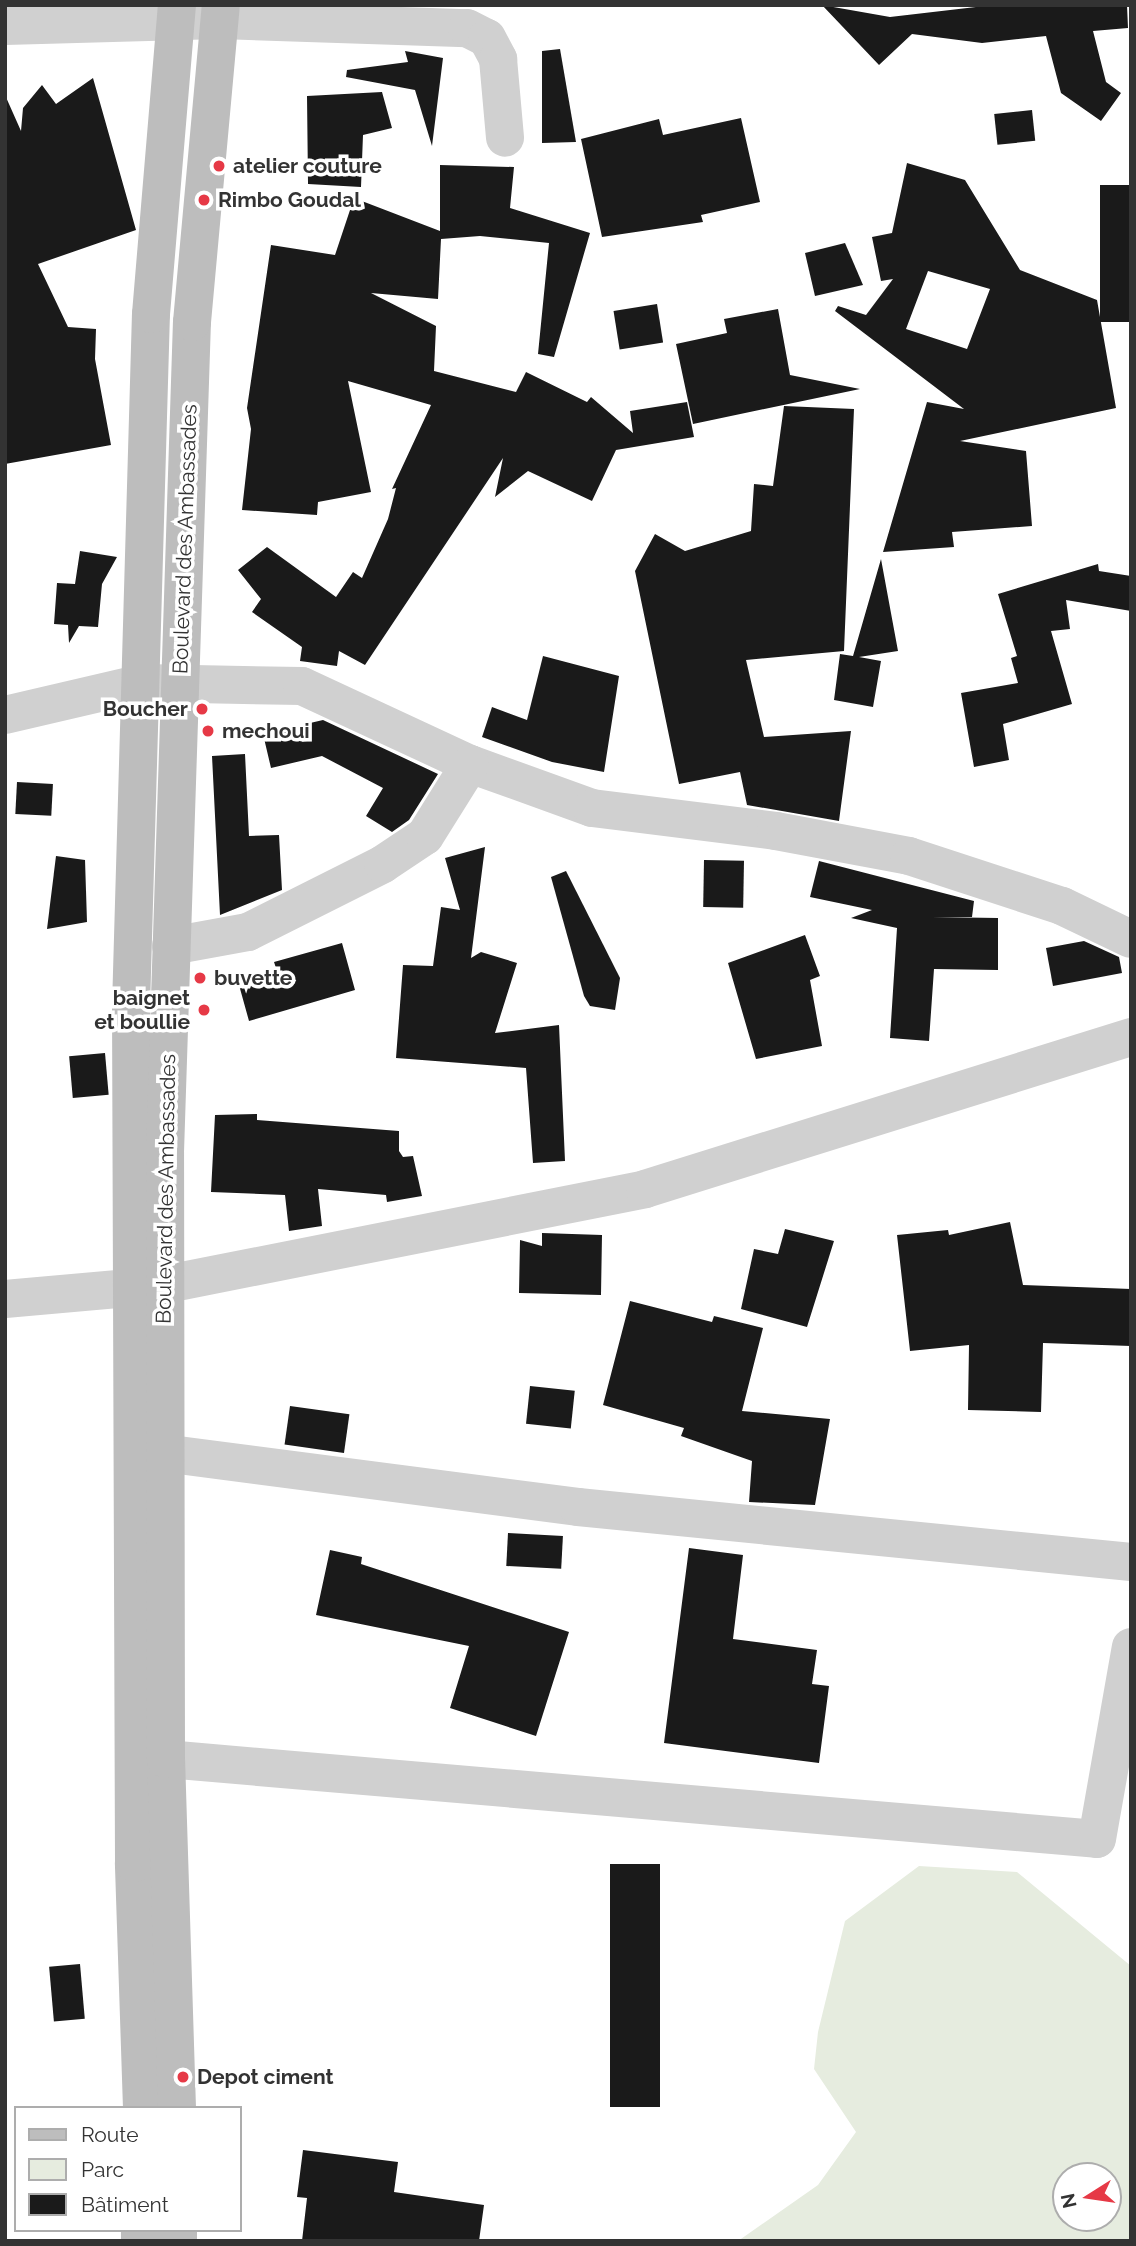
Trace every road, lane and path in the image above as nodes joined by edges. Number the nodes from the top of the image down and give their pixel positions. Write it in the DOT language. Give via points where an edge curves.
graph roads {
  1 [pos="220,13"];
  2 [pos="176,14"];
  3 [pos="5,26"];
  4 [pos="505,138"];
  5 [pos="143,683"];
  6 [pos="181,683"];
  7 [pos="5,715"];
  8 [pos="470,764"];
  9 [pos="1131,939"];
  10 [pos="171,946"];
  11 [pos="1131,1037"];
  12 [pos="146,1287"];
  13 [pos="5,1299"];
  14 [pos="163,1453"];
  15 [pos="1131,1562"];
  16 [pos="1131,1647"];
  17 [pos="166,1759"];
  18 [pos="152,1867"];
  19 [pos="142,2106"];
  20 [pos="177,2106"];
  1 -- 2 [label="street"];
  1 -- 4 [label="street" via="467,28 486,38 498,59"];
  1 -- 6 [label="main road, Boulevard des Ambassades" via="192,322"];
  2 -- 3 [label="street"];
  2 -- 5 [label="main road, Boulevard des Ambassades" via="151,314"];
  5 -- 6 [label="street"];
  5 -- 7 [label="street"];
  5 -- 12 [label="main road, Boulevard des Ambassades" via="131,1007"];
  6 -- 8 [label="street" via="319,690"];
  6 -- 10 [label="main road, Boulevard des Ambassades"];
  8 -- 9 [label="street" via="592,808 789,833 909,856 1062,906"];
  8 -- 10 [label="street" via="425,836 383,864 248,932"];
  10 -- 12 [label="main road, Boulevard des Ambassades"];
  11 -- 12 [label="street" via="645,1189"];
  12 -- 13 [label="street"];
  12 -- 14 [label="main road, Boulevard des Ambassades"];
  12 -- 18 [label="main road, Boulevard des Ambassades"];
  14 -- 15 [label="street" via="578,1507"];
  14 -- 17 [label="main road, Boulevard des Ambassades"];
  16 -- 17 [label="street" via="1097,1839"];
  17 -- 18 [label="main road, Boulevard des Ambassades"];
  18 -- 19 [label="main road"];
  18 -- 20 [label="main road"];
}
